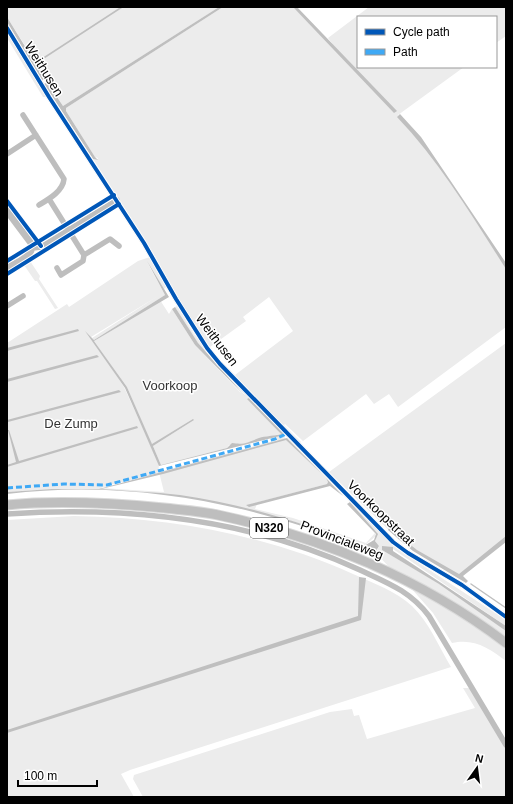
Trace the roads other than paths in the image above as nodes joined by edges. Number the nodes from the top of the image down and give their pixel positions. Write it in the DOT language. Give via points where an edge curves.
graph roads {
  1 [pos="7,28"];
  2 [pos="22,115"];
  3 [pos="36,135"];
  4 [pos="7,155"];
  5 [pos="7,161"];
  6 [pos="49,199"];
  7 [pos="117,200"];
  8 [pos="39,205"];
  9 [pos="7,211"];
  10 [pos="68,230"];
  11 [pos="118,246"];
  12 [pos="33,248"];
  13 [pos="84,255"];
  14 [pos="7,268"];
  15 [pos="57,268"];
  16 [pos="23,296"];
  17 [pos="7,306"];
  18 [pos="292,437"];
  19 [pos="7,505"];
  20 [pos="7,514"];
  21 [pos="506,617"];
  22 [pos="506,643"];
  23 [pos="506,745"];
  1 -- 7 [label="street, Weithusen"];
  2 -- 3 [label="street"];
  3 -- 4 [label="street"];
  3 -- 6 [label="street" via="64,179 64,184"];
  4 -- 5 [label="street"];
  6 -- 8 [label="street"];
  6 -- 10 [label="street"];
  7 -- 10 [label="street"];
  7 -- 18 [label="street, Weithusen" via="208,348 245,391"];
  9 -- 12 [label="street" via="32,243"];
  10 -- 12 [label="street" via="41,247"];
  10 -- 13 [label="street"];
  11 -- 13 [label="street" via="111,237"];
  12 -- 14 [label="street" via="31,253"];
  13 -- 15 [label="street" via="83,261 61,275"];
  16 -- 17 [label="street"];
  18 -- 21 [label="street, Voorkoopstraat" via="393,542 408,554 462,585"];
  19 -- 22 [label="highway, Provincialeweg / N320" via="95,502 139,506 217,514 294,534 344,552 407,581 483,626"];
  20 -- 23 [label="street" via="94,511 181,518 234,527 341,561 402,589 430,616"];
}
